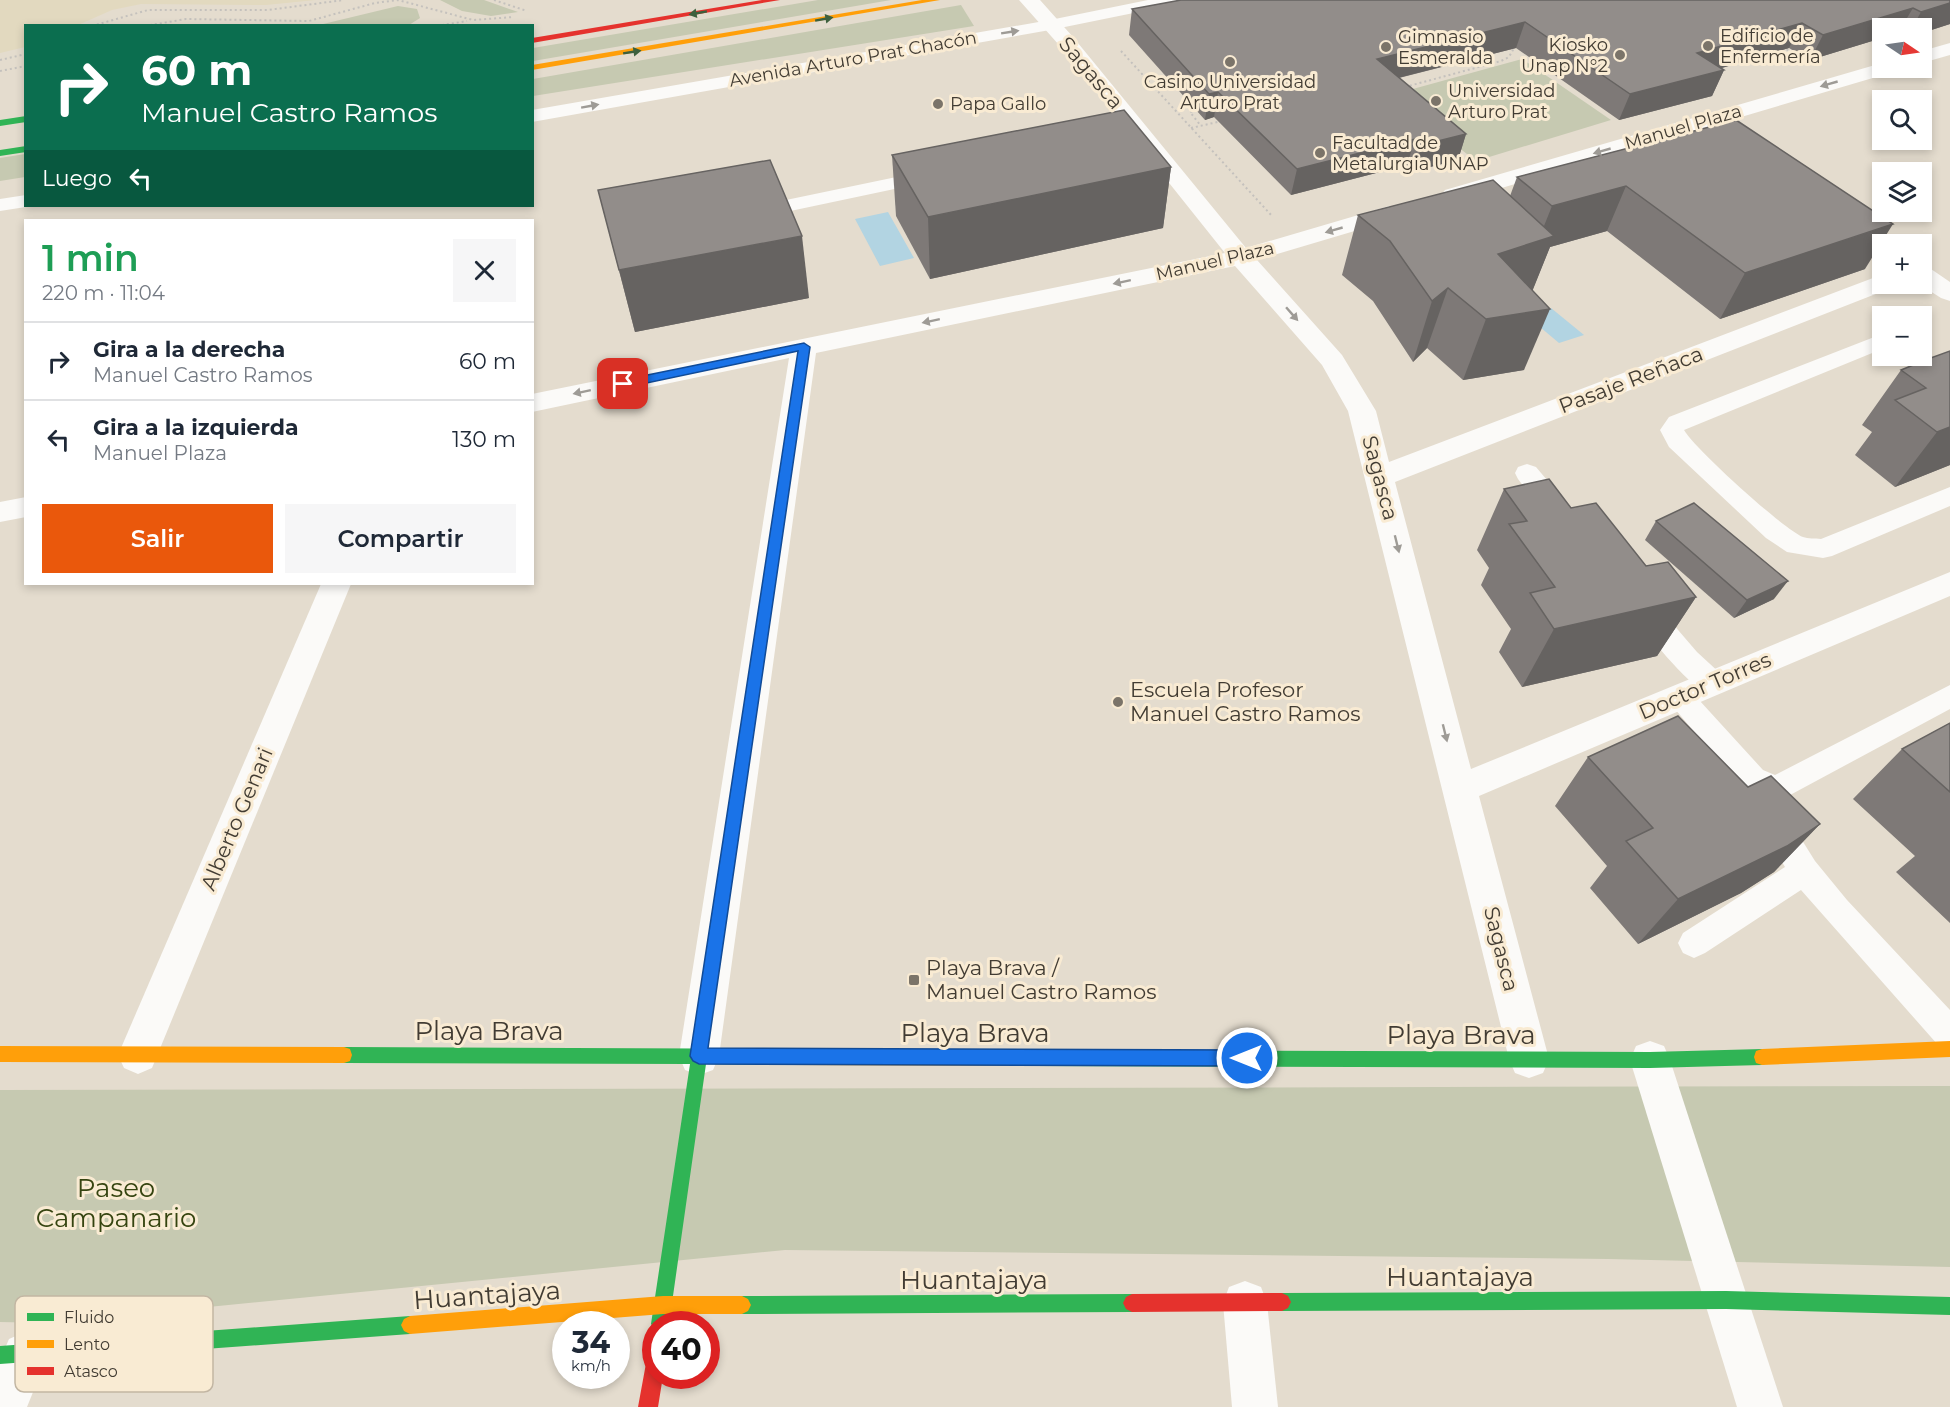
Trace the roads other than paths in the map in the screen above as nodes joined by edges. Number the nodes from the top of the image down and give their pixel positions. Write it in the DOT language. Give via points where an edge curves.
graph roads {
  1 [pos="777,0"];
  2 [pos="936,0"];
  3 [pos="1029,0"];
  4 [pos="1173,0"];
  5 [pos="1050,25"];
  6 [pos="534,40"];
  7 [pos="1950,48"];
  8 [pos="1932,54"];
  9 [pos="1932,60"];
  10 [pos="534,68"];
  11 [pos="1950,68"];
  12 [pos="1872,72"];
  13 [pos="534,116"];
  14 [pos="24,119"];
  15 [pos="0,123"];
  16 [pos="1698,123"];
  17 [pos="1723,140"];
  18 [pos="24,149"];
  19 [pos="0,153"];
  20 [pos="947,172"];
  21 [pos="24,201"];
  22 [pos="0,205"];
  23 [pos="738,216"];
  24 [pos="1241,257"];
  25 [pos="1932,281"];
  26 [pos="1872,287"];
  27 [pos="1950,293"];
  28 [pos="1872,345"];
  29 [pos="804,347"];
  30 [pos="534,403"];
  31 [pos="1527,473"];
  32 [pos="1380,477"];
  33 [pos="1950,496"];
  34 [pos="24,507"];
  35 [pos="0,512"];
  36 [pos="1573,527"];
  37 [pos="1950,583"];
  38 [pos="336,585"];
  39 [pos="1626,589"];
  40 [pos="1712,683"];
  41 [pos="1950,696"];
  42 [pos="1679,697"];
  43 [pos="1460,789"];
  44 [pos="1777,789"];
  45 [pos="1804,871"];
  46 [pos="1694,943"];
  47 [pos="1950,1034"];
  48 [pos="1950,1049"];
  49 [pos="0,1054"];
  50 [pos="138,1055"];
  51 [pos="699,1056"];
  52 [pos="1529,1059"];
  53 [pos="1650,1060"];
  54 [pos="1726,1300"];
  55 [pos="1245,1303"];
  56 [pos="663,1305"];
  57 [pos="1950,1306"];
  58 [pos="662,1311"];
  59 [pos="213,1340"];
  60 [pos="13,1355"];
  61 [pos="651,1389"];
  62 [pos="4,1407"];
  63 [pos="648,1407"];
  64 [pos="1255,1407"];
  65 [pos="1760,1407"];
  1 -- 6 [label="street, one-way"];
  10 -- 2 [label="street, one-way"];
  3 -- 5 [label="street, Sagasca"];
  4 -- 5 [label="lane, Avenida Arturo Prat Chacón"];
  13 -- 5 [label="lane, Avenida Arturo Prat Chacón, one-way"];
  5 -- 24 [label="street, Sagasca" via="1131,134"];
  7 -- 8 [label="street"];
  9 -- 11 [label="street"];
  12 -- 16 [label="street, Manuel Plaza, one-way"];
  14 -- 15 [label="street"];
  16 -- 17 [label="street"];
  16 -- 24 [label="street, Manuel Plaza, one-way"];
  18 -- 19 [label="street"];
  20 -- 23 [label="lane"];
  21 -- 22 [label="lane"];
  24 -- 29 [label="street, Manuel Plaza, one-way"];
  24 -- 32 [label="street, Sagasca, one-way" via="1333,361 1362,411"];
  25 -- 27 [label="street"];
  26 -- 32 [label="street, Pasaje Reñaca"];
  28 -- 33 [label="lane" via="1677,423 1672,430 1713,475 1796,545 1823,549"];
  29 -- 30 [label="street, Manuel Plaza, one-way"];
  29 -- 51 [label="street"];
  31 -- 36 [label="lane"];
  32 -- 43 [label="street, Sagasca, one-way"];
  34 -- 35 [label="street"];
  37 -- 40 [label="street, Doctor Torres"];
  38 -- 50 [label="street, Alberto Genari"];
  39 -- 40 [label="lane"];
  40 -- 42 [label="street, Doctor Torres"];
  41 -- 44 [label="lane"];
  42 -- 43 [label="street, Doctor Torres"];
  42 -- 44 [label="lane" via="1752,779"];
  43 -- 52 [label="street, Sagasca"];
  44 -- 45 [label="lane" via="1785,840"];
  45 -- 46 [label="lane"];
  45 -- 47 [label="lane"];
  48 -- 53 [label="street, Playa Brava"];
  49 -- 50 [label="street, Playa Brava"];
  50 -- 51 [label="street, Playa Brava"];
  51 -- 52 [label="street, Playa Brava"];
  51 -- 56 [label="street"];
  52 -- 53 [label="street, Playa Brava"];
  53 -- 54 [label="street"];
  54 -- 55 [label="street, Huantajaya"];
  54 -- 57 [label="street, Huantajaya"];
  54 -- 65 [label="street"];
  55 -- 56 [label="street, Huantajaya"];
  55 -- 64 [label="street"];
  56 -- 58 [label="street"];
  56 -- 59 [label="street, Huantajaya"];
  60 -- 62 [label="street"];
  61 -- 63 [label="street"];
}
